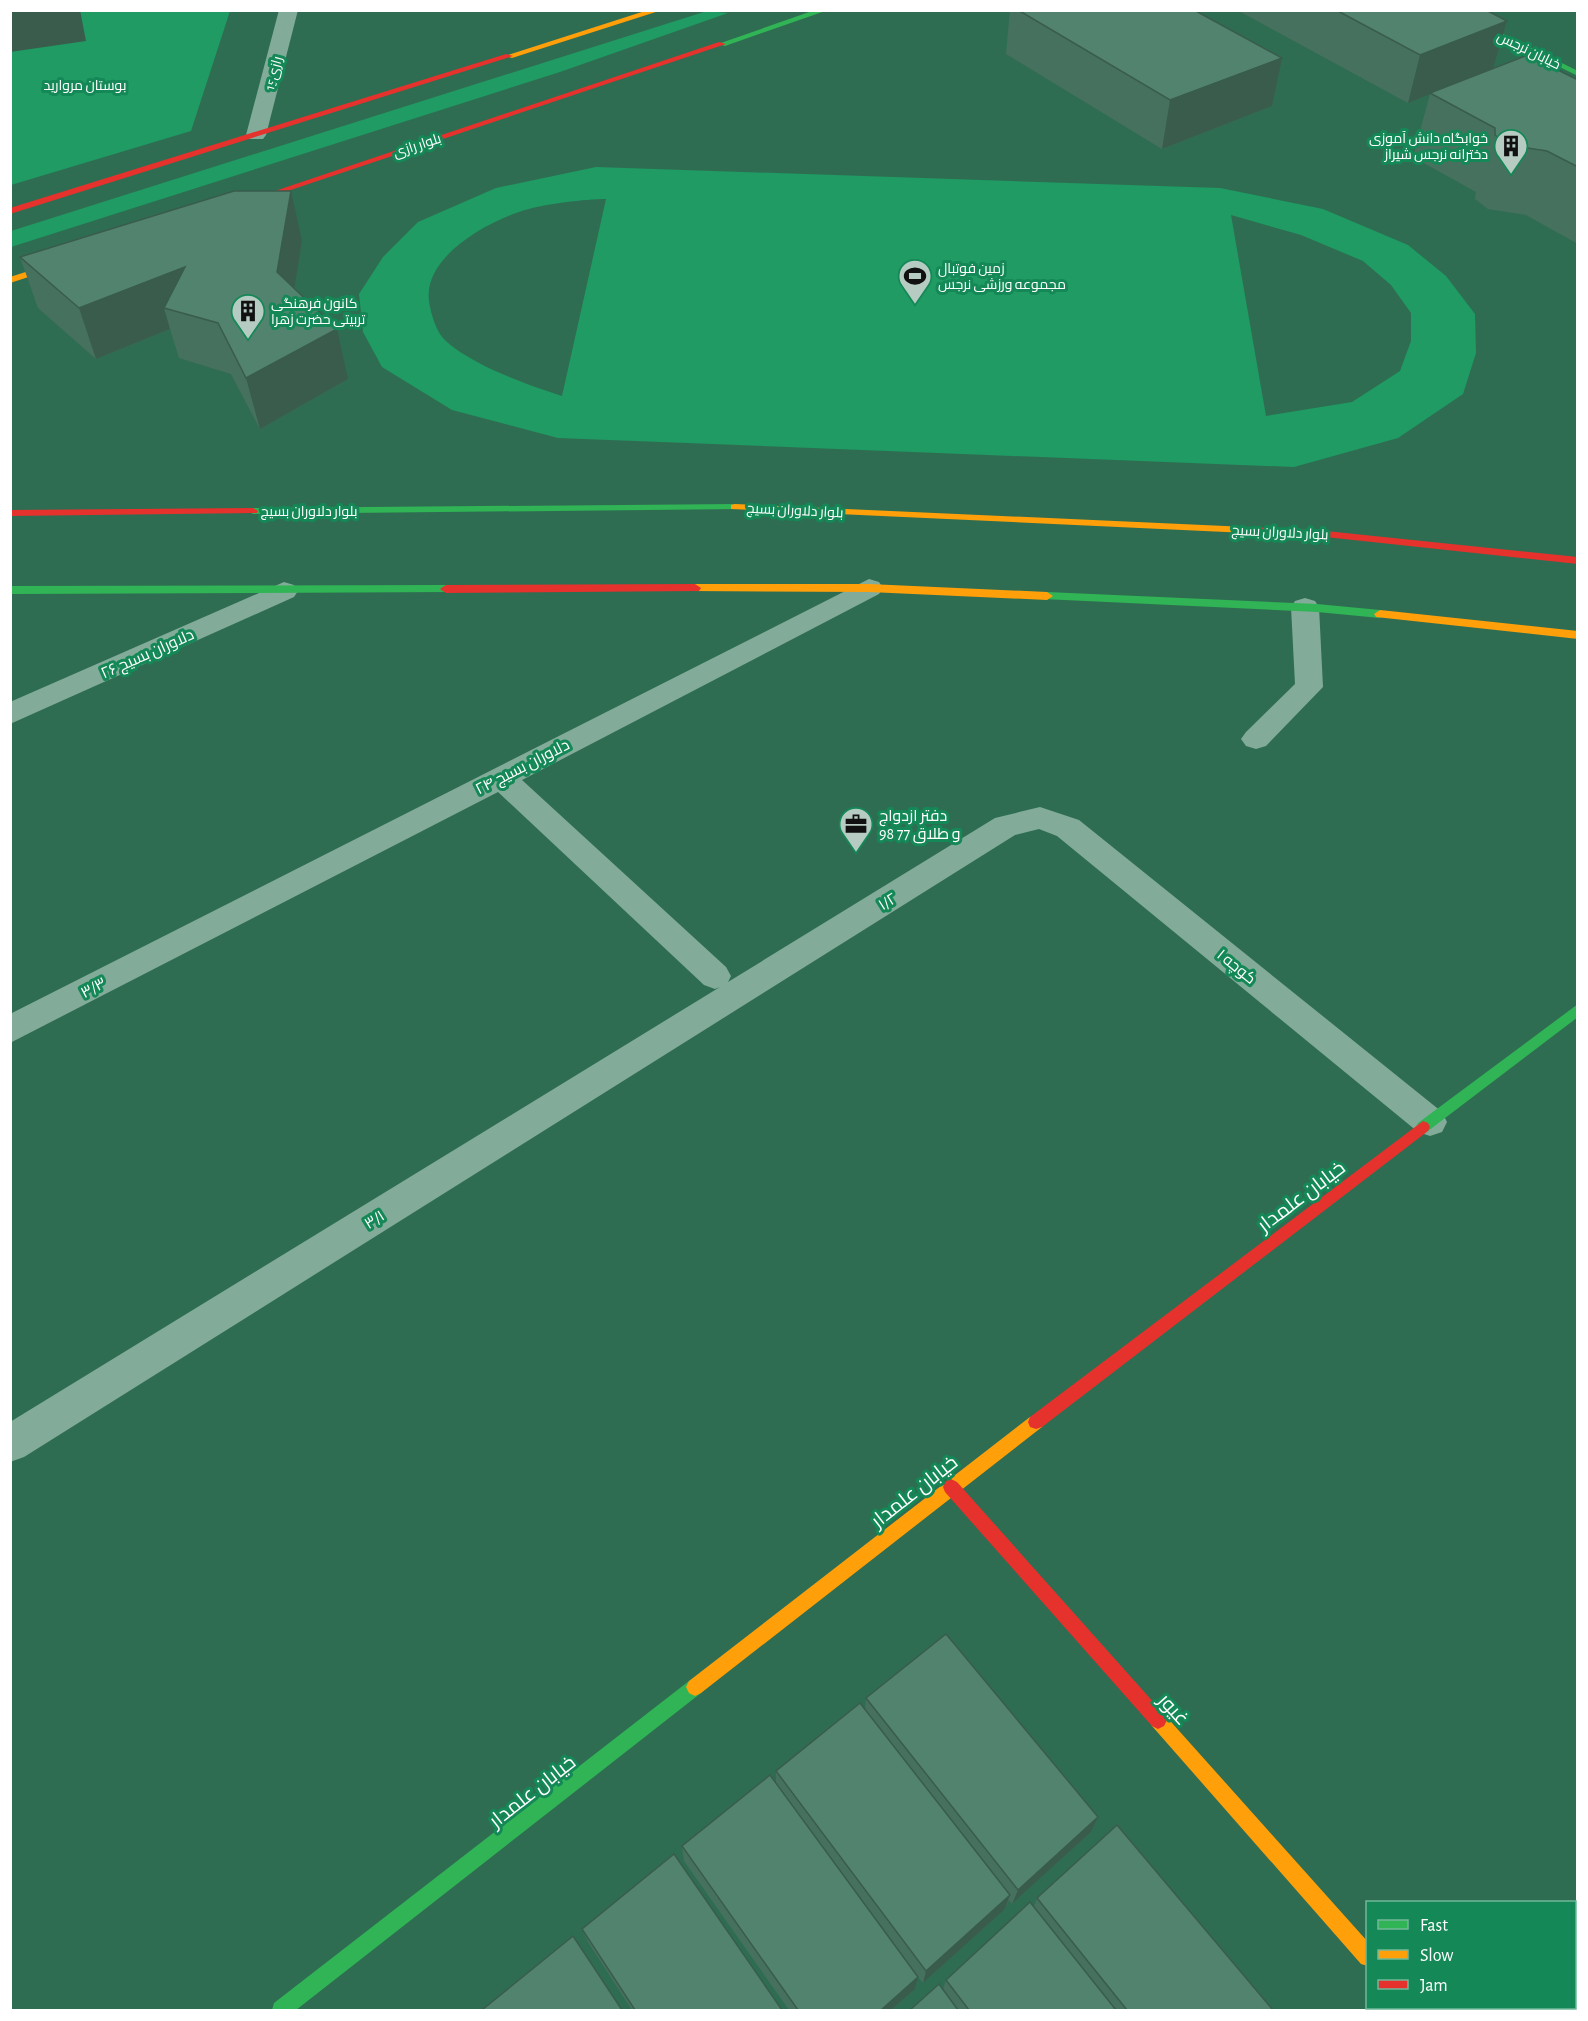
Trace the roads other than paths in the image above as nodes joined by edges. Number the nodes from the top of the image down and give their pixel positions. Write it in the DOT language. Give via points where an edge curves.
graph roads {
  1 [pos="289,10"];
  2 [pos="658,10"];
  3 [pos="1448,10"];
  4 [pos="814,12"];
  5 [pos="1578,74"];
  6 [pos="256,135"];
  7 [pos="225,209"];
  8 [pos="10,211"];
  9 [pos="78,258"];
  10 [pos="10,280"];
  11 [pos="10,513"];
  12 [pos="1578,561"];
  13 [pos="869,588"];
  14 [pos="10,590"];
  15 [pos="284,591"];
  16 [pos="1305,608"];
  17 [pos="1578,635"];
  18 [pos="10,714"];
  19 [pos="1256,739"];
  20 [pos="500,777"];
  21 [pos="1040,818"];
  22 [pos="176,944"];
  23 [pos="727,985"];
  24 [pos="1578,1009"];
  25 [pos="10,1030"];
  26 [pos="1430,1122"];
  27 [pos="10,1444"];
  28 [pos="951,1487"];
  29 [pos="1366,1955"];
  30 [pos="281,2010"];
  1 -- 6 [label="street, 15رازی"];
  2 -- 6 [label="main road"];
  3 -- 5 [label="main road, خیابان نرجس"];
  4 -- 7 [label="main road, بلوار رازی"];
  6 -- 8 [label="main road"];
  9 -- 10 [label="main road"];
  11 -- 12 [label="main road, بلوار دلاوران بسیج" via="726,507 1316,533"];
  13 -- 15 [label="main road"];
  13 -- 16 [label="main road"];
  13 -- 20 [label="street, دلاوران بسیج ۲۴"];
  14 -- 15 [label="main road"];
  15 -- 18 [label="street, دلاوران بسیج ۲۶"];
  16 -- 17 [label="main road"];
  16 -- 19 [label="street" via="1309,687"];
  20 -- 22 [label="street, دلاوران بسیج ۲۴"];
  20 -- 23 [label="street"];
  21 -- 23 [label="street, ۱/۲" via="1006,826"];
  21 -- 26 [label="street, کوچه ۱" via="1068,828"];
  22 -- 25 [label="street, ۳/۳"];
  23 -- 27 [label="street, ۳/۱"];
  24 -- 26 [label="main road, خیابان علمدار"];
  26 -- 28 [label="main road, خیابان علمدار"];
  28 -- 29 [label="main road, غیور"];
  28 -- 30 [label="main road, خیابان علمدار"];
}
